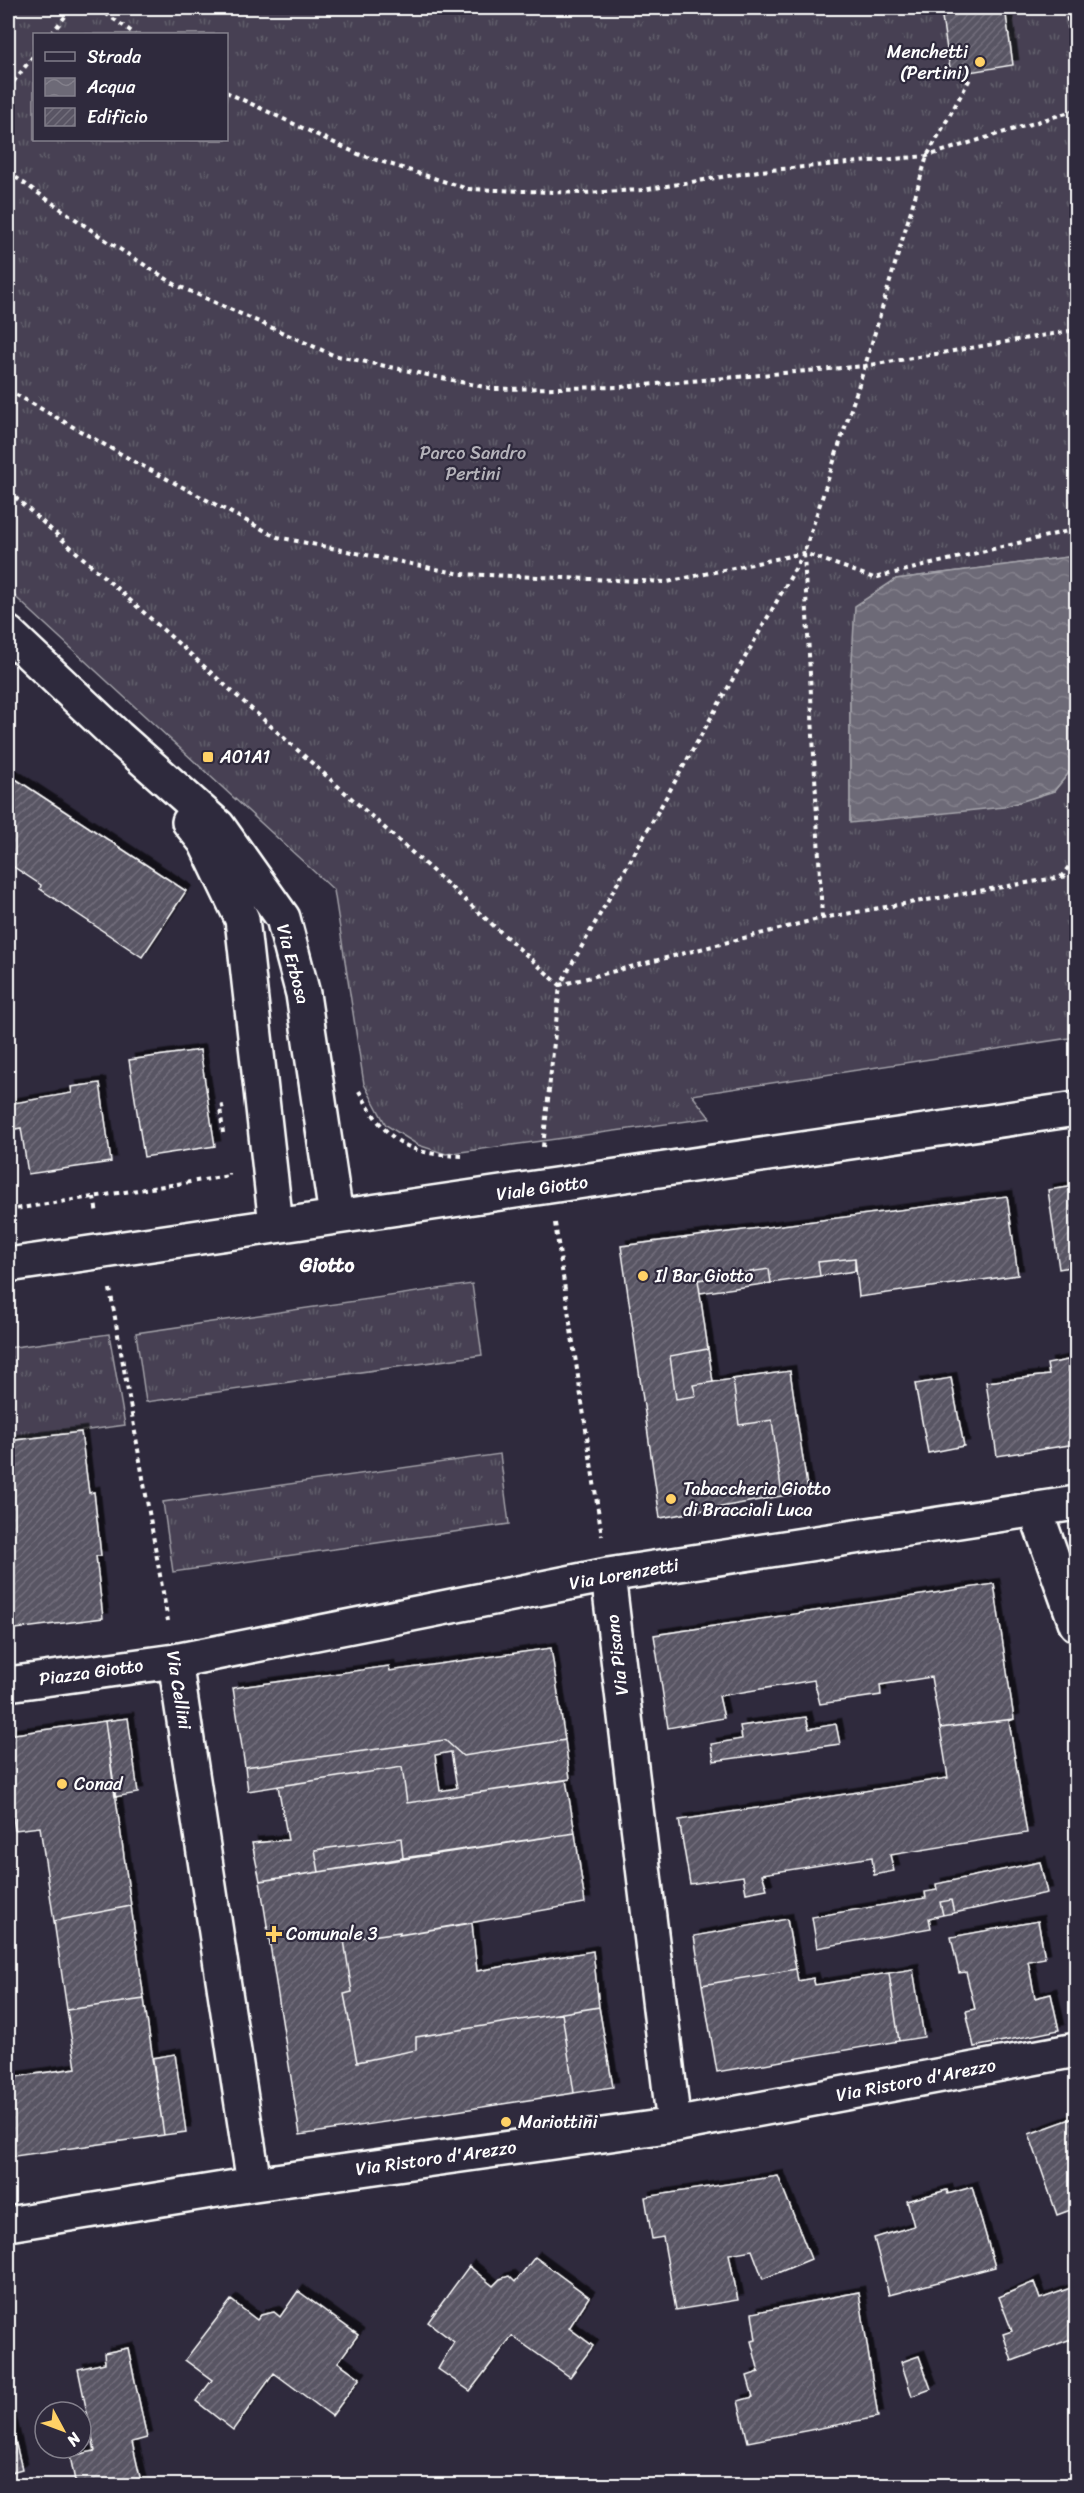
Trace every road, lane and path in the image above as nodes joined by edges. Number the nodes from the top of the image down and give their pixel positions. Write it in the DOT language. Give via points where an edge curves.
graph roads {
  1 [pos="72,8"];
  2 [pos="98,8"];
  3 [pos="1066,8"];
  4 [pos="52,33"];
  5 [pos="134,33"];
  6 [pos="33,56"];
  7 [pos="1077,73"];
  8 [pos="971,77"];
  9 [pos="8,89"];
  10 [pos="228,93"];
  11 [pos="1077,111"];
  12 [pos="927,156"];
  13 [pos="8,172"];
  14 [pos="1077,330"];
  15 [pos="865,366"];
  16 [pos="8,390"];
  17 [pos="8,491"];
  18 [pos="1077,529"];
  19 [pos="804,553"];
  20 [pos="8,633"];
  21 [pos="118,737"];
  22 [pos="1077,857"];
  23 [pos="1077,875"];
  24 [pos="1061,877"];
  25 [pos="822,918"];
  26 [pos="560,985"];
  27 [pos="348,1092"];
  28 [pos="1077,1109"];
  29 [pos="533,1149"];
  30 [pos="467,1156"];
  31 [pos="229,1176"];
  32 [pos="550,1187"];
  33 [pos="94,1197"];
  34 [pos="8,1210"];
  35 [pos="336,1216"];
  36 [pos="276,1225"];
  37 [pos="104,1250"];
  38 [pos="8,1265"];
  39 [pos="1077,1503"];
  40 [pos="1035,1509"];
  41 [pos="608,1575"];
  42 [pos="1077,1624"];
  43 [pos="175,1661"];
  44 [pos="8,1684"];
  45 [pos="1077,2050"];
  46 [pos="674,2125"];
  47 [pos="254,2184"];
  48 [pos="8,2224"];
  1 -- 4 [label="path"];
  2 -- 5 [label="path"];
  3 -- 7 [label="path"];
  6 -- 9 [label="path"];
  8 -- 12 [label="path"];
  10 -- 12 [label="path" via="358,154 468,189 582,193 642,190 759,171"];
  11 -- 12 [label="path"];
  12 -- 15 [label="path"];
  13 -- 15 [label="path" via="176,285 333,355 494,389 621,387"];
  14 -- 15 [label="path"];
  15 -- 19 [label="path"];
  16 -- 19 [label="path" via="277,537 461,574 667,582"];
  17 -- 26 [label="path"];
  18 -- 19 [label="path" via="874,578"];
  19 -- 25 [label="path"];
  19 -- 26 [label="path"];
  20 -- 21 [label="street, Via Erbosa"];
  21 -- 35 [label="street, Via Erbosa" via="218,826 283,918 303,994"];
  21 -- 36 [label="street, Via Erbosa" via="205,842 242,919"];
  22 -- 24 [label="path"];
  23 -- 24 [label="path"];
  24 -- 25 [label="path"];
  25 -- 26 [label="path"];
  26 -- 29 [label="path" via="544,1147"];
  27 -- 30 [label="path" via="359,1090 388,1136 435,1156"];
  28 -- 32 [label="street, Viale Giotto"];
  31 -- 33 [label="path"];
  32 -- 35 [label="street, Viale Giotto"];
  32 -- 41 [label="path"];
  33 -- 34 [label="path"];
  33 -- 37 [label="path, Via Cellini"];
  35 -- 36 [label="street, Viale Giotto"];
  36 -- 37 [label="street, Viale Giotto"];
  37 -- 38 [label="street, Viale Giotto"];
  37 -- 43 [label="path, Via Cellini"];
  39 -- 40 [label="street, Via Lorenzetti"];
  40 -- 41 [label="street, Via Lorenzetti"];
  40 -- 42 [label="street"];
  41 -- 43 [label="street, Via Lorenzetti"];
  41 -- 46 [label="street, Via Pisano"];
  43 -- 44 [label="street, Piazza Giotto"];
  43 -- 47 [label="street, Via Cellini"];
  45 -- 46 [label="street, Via Ristoro d'Arezzo"];
  46 -- 47 [label="street, Via Ristoro d'Arezzo"];
  47 -- 48 [label="street, Via Ristoro d'Arezzo"];
}
